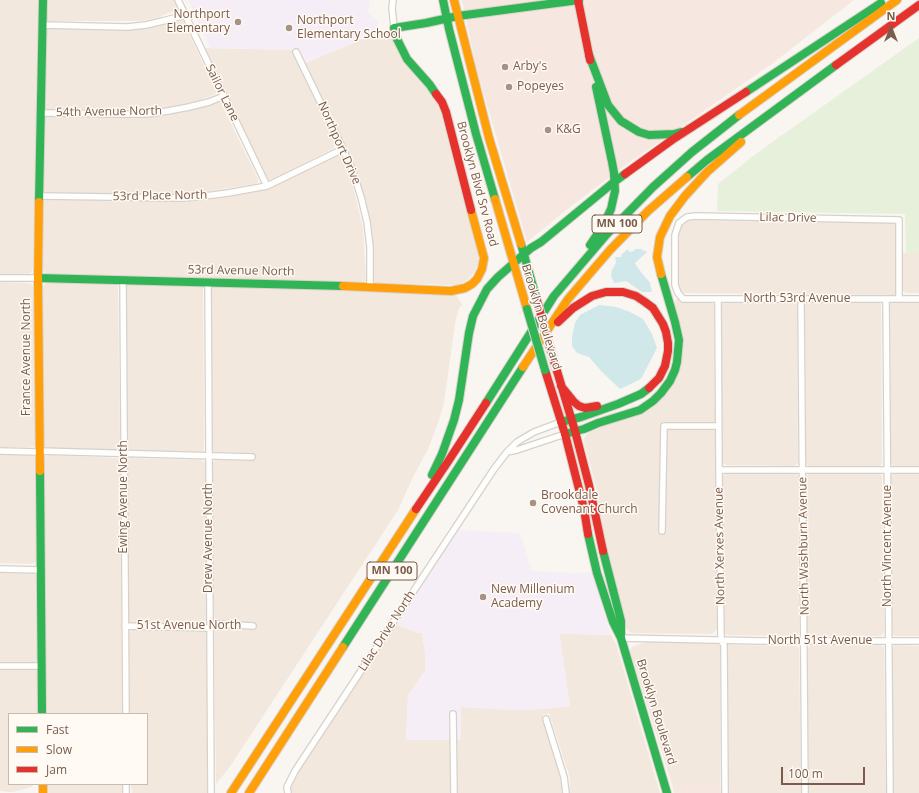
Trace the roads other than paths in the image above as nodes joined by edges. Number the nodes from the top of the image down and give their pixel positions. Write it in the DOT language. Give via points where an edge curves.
graph roads {
  1 [pos="43,0"];
  2 [pos="178,0"];
  3 [pos="393,0"];
  4 [pos="443,0"];
  5 [pos="454,0"];
  6 [pos="578,0"];
  7 [pos="886,0"];
  8 [pos="897,0"];
  9 [pos="919,5"];
  10 [pos="185,15"];
  11 [pos="458,16"];
  12 [pos="447,18"];
  13 [pos="42,25"];
  14 [pos="394,28"];
  15 [pos="296,52"];
  16 [pos="590,55"];
  17 [pos="224,96"];
  18 [pos="791,99"];
  19 [pos="41,113"];
  20 [pos="691,128"];
  21 [pos="343,148"];
  22 [pos="614,182"];
  23 [pos="267,186"];
  24 [pos="40,196"];
  25 [pos="524,254"];
  26 [pos="513,263"];
  27 [pos="0,278"];
  28 [pos="38,278"];
  29 [pos="477,278"];
  30 [pos="123,280"];
  31 [pos="208,283"];
  32 [pos="370,286"];
  33 [pos="678,293"];
  34 [pos="554,296"];
  35 [pos="718,299"];
  36 [pos="801,299"];
  37 [pos="886,299"];
  38 [pos="899,299"];
  39 [pos="919,299"];
  40 [pos="527,361"];
  41 [pos="561,386"];
  42 [pos="641,394"];
  43 [pos="572,419"];
  44 [pos="561,422"];
  45 [pos="718,426"];
  46 [pos="576,431"];
  47 [pos="565,434"];
  48 [pos="0,451"];
  49 [pos="39,451"];
  50 [pos="507,452"];
  51 [pos="124,453"];
  52 [pos="209,456"];
  53 [pos="252,457"];
  54 [pos="719,470"];
  55 [pos="803,470"];
  56 [pos="888,470"];
  57 [pos="919,470"];
  58 [pos="410,517"];
  59 [pos="662,531"];
  60 [pos="0,569"];
  61 [pos="40,570"];
  62 [pos="125,626"];
  63 [pos="253,626"];
  64 [pos="210,628"];
  65 [pos="621,638"];
  66 [pos="722,640"];
  67 [pos="804,641"];
  68 [pos="888,641"];
  69 [pos="919,641"];
  70 [pos="0,666"];
  71 [pos="41,666"];
  72 [pos="42,713"];
  73 [pos="126,713"];
  74 [pos="453,714"];
  75 [pos="546,719"];
  76 [pos="211,793"];
  77 [pos="231,793"];
  78 [pos="250,793"];
  79 [pos="288,793"];
  80 [pos="454,793"];
  81 [pos="566,793"];
  82 [pos="667,793"];
  83 [pos="726,793"];
  84 [pos="805,793"];
  85 [pos="890,793"];
  1 -- 13 [label="main road, France Avenue North"];
  2 -- 10 [label="street, Sailor Lane"];
  3 -- 14 [label="street"];
  4 -- 12 [label="main road, Brooklyn Boulevard"];
  5 -- 11 [label="main road, Brooklyn Boulevard"];
  6 -- 11 [label="main road"];
  6 -- 16 [label="main road"];
  7 -- 20 [label="main road"];
  8 -- 34 [label="main road, MN 100" via="729,122 687,157 607,234"];
  9 -- 18 [label="main road, MN 100"];
  10 -- 13 [label="street" via="146,25"];
  10 -- 17 [label="street, Sailor Lane"];
  11 -- 12 [label="main road"];
  11 -- 25 [label="main road, Brooklyn Boulevard" via="489,138"];
  12 -- 14 [label="main road"];
  12 -- 26 [label="main road, Brooklyn Boulevard" via="476,134"];
  13 -- 19 [label="main road, France Avenue North"];
  14 -- 29 [label="main road, Brooklyn Blvd Srv Road" via="407,59 427,80 442,102 484,258"];
  15 -- 21 [label="street, Northport Drive"];
  16 -- 20 [label="main road" via="608,105 624,124 639,132 653,135 674,134"];
  16 -- 22 [label="main road"];
  17 -- 19 [label="street, 54th Avenue North" via="189,107 147,114"];
  17 -- 23 [label="street, Sailor Lane"];
  18 -- 40 [label="main road, MN 100" via="697,168 629,230 568,299"];
  18 -- 46 [label="main road" via="698,181 670,216 662,233 658,245 658,267 678,340 676,366 667,385 653,401 640,410"];
  19 -- 24 [label="main road, France Avenue North"];
  20 -- 22 [label="main road"];
  21 -- 23 [label="street, 53rd Place North"];
  21 -- 32 [label="street, Northport Drive" via="353,172 367,222"];
  22 -- 25 [label="main road"];
  22 -- 34 [label="main road" via="613,200 603,226"];
  23 -- 24 [label="street, 53rd Place North" via="183,198"];
  24 -- 28 [label="main road, France Avenue North"];
  25 -- 26 [label="main road"];
  25 -- 41 [label="main road, Brooklyn Boulevard, bridge"];
  26 -- 44 [label="main road, Brooklyn Boulevard, bridge"];
  26 -- 58 [label="main road" via="488,289 473,316 454,420 442,454"];
  27 -- 28 [label="street, 53rd Avenue North"];
  28 -- 30 [label="main road, 53rd Avenue North"];
  28 -- 49 [label="main road, France Avenue North"];
  29 -- 32 [label="main road, 53rd Avenue North" via="465,288 452,290"];
  30 -- 31 [label="main road, 53rd Avenue North"];
  30 -- 51 [label="street, Ewing Avenue North"];
  31 -- 32 [label="main road, 53rd Avenue North"];
  31 -- 52 [label="street, Drew Avenue North"];
  33 -- 35 [label="street, North 53rd Avenue" via="683,299"];
  33 -- 38 [label="street, Lilac Drive" via="675,285 675,235 679,223 687,217 899,220"];
  34 -- 58 [label="main road, MN 100"];
  35 -- 36 [label="street, North 53rd Avenue"];
  35 -- 45 [label="street, North Xerxes Avenue"];
  36 -- 37 [label="street, North 53rd Avenue"];
  36 -- 55 [label="street, North Washburn Avenue"];
  37 -- 38 [label="street, North 53rd Avenue"];
  37 -- 56 [label="street, North Vincent Avenue"];
  38 -- 39 [label="street, North 53rd Avenue"];
  40 -- 42 [label="main road" via="559,322 579,303 600,293 628,293 653,308 663,324 667,337 667,355 663,372 656,383"];
  40 -- 78 [label="main road, MN 100"];
  41 -- 42 [label="main road" via="574,402 585,408"];
  41 -- 43 [label="main road, Brooklyn Boulevard"];
  42 -- 43 [label="main road"];
  43 -- 44 [label="main road"];
  43 -- 46 [label="main road, Brooklyn Boulevard"];
  44 -- 47 [label="main road, Brooklyn Boulevard"];
  44 -- 50 [label="street, Lilac Drive North" via="534,432 517,442"];
  45 -- 54 [label="street, North Xerxes Avenue"];
  45 -- 59 [label="street" via="664,426"];
  46 -- 47 [label="main road"];
  46 -- 65 [label="main road, Brooklyn Boulevard" via="621,621"];
  47 -- 50 [label="street"];
  47 -- 65 [label="main road, Brooklyn Boulevard" via="597,573"];
  48 -- 49 [label="street"];
  49 -- 51 [label="street"];
  49 -- 61 [label="main road, France Avenue North"];
  50 -- 79 [label="street, Lilac Drive North" via="295,771 287,787"];
  51 -- 52 [label="street"];
  51 -- 62 [label="street, Ewing Avenue North"];
  52 -- 53 [label="street"];
  52 -- 64 [label="street, Drew Avenue North"];
  54 -- 55 [label="street"];
  54 -- 66 [label="street, North Xerxes Avenue"];
  55 -- 56 [label="street"];
  55 -- 67 [label="street, North Washburn Avenue"];
  56 -- 57 [label="street"];
  56 -- 68 [label="street, North Vincent Avenue"];
  58 -- 77 [label="main road, MN 100"];
  60 -- 61 [label="street"];
  61 -- 71 [label="main road, France Avenue North"];
  62 -- 64 [label="street, 51st Avenue North"];
  62 -- 73 [label="street, Ewing Avenue North"];
  63 -- 64 [label="street, 51st Avenue North" via="218,624"];
  64 -- 76 [label="street, Drew Avenue North"];
  65 -- 66 [label="street"];
  65 -- 82 [label="main road, Brooklyn Boulevard"];
  66 -- 67 [label="street, North 51st Avenue"];
  66 -- 83 [label="street, North Xerxes Avenue"];
  67 -- 68 [label="street, North 51st Avenue"];
  67 -- 84 [label="street, North Washburn Avenue"];
  68 -- 69 [label="street, North 51st Avenue"];
  68 -- 85 [label="street, North Vincent Avenue"];
  70 -- 71 [label="street"];
  71 -- 72 [label="main road, France Avenue North"];
  74 -- 80 [label="street"];
  75 -- 81 [label="street" via="564,777"];
}
